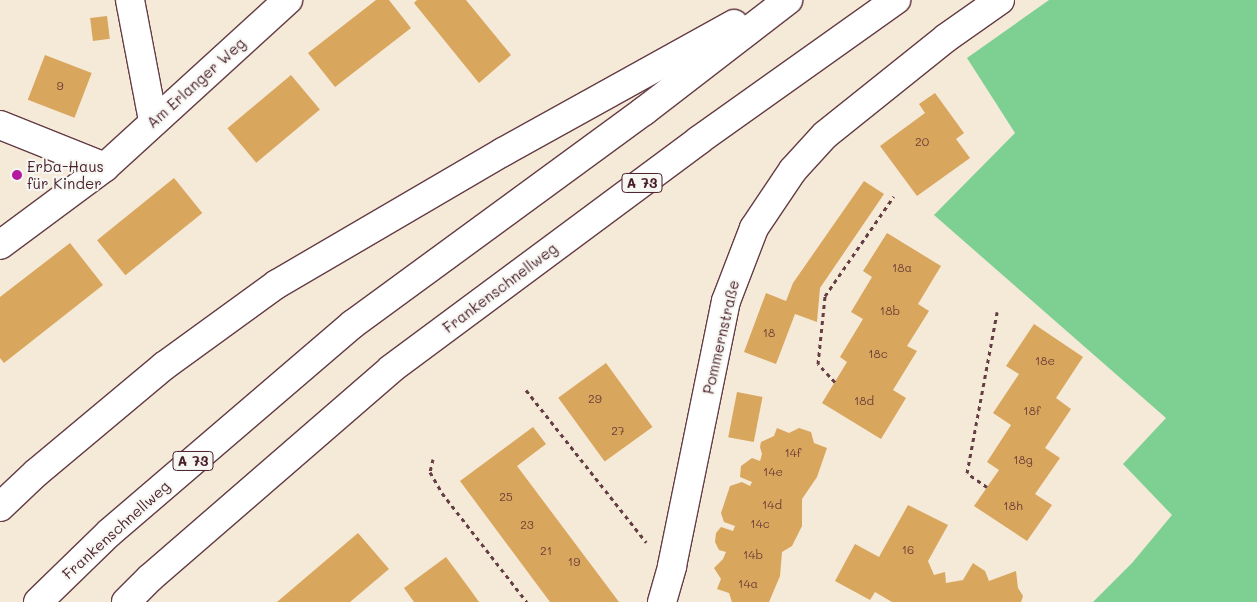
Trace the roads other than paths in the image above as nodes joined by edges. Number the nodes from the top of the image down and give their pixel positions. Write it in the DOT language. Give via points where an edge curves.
graph roads {
  1 [pos="130,0"];
  2 [pos="288,0"];
  3 [pos="777,0"];
  4 [pos="788,0"];
  5 [pos="896,0"];
  6 [pos="1000,0"];
  7 [pos="153,121"];
  8 [pos="0,125"];
  9 [pos="105,167"];
  10 [pos="0,245"];
  11 [pos="0,507"];
  12 [pos="38,602"];
  13 [pos="126,602"];
  14 [pos="662,602"];
  1 -- 7 [label="main road"];
  2 -- 7 [label="main road, Am Erlanger Weg"];
  3 -- 11 [label="main road" via="503,152 277,284 164,366"];
  4 -- 12 [label="main road, Frankenschnellweg / A 73" via="353,324 109,534"];
  5 -- 13 [label="main road, Frankenschnellweg / A 73" via="700,140 391,370"];
  6 -- 14 [label="main road, Pommernstraße" via="946,38 825,135 794,170 754,228 726,301"];
  7 -- 9 [label="main road, Am Erlanger Weg"];
  8 -- 9 [label="main road"];
  9 -- 10 [label="main road, Am Erlanger Weg"];
}
